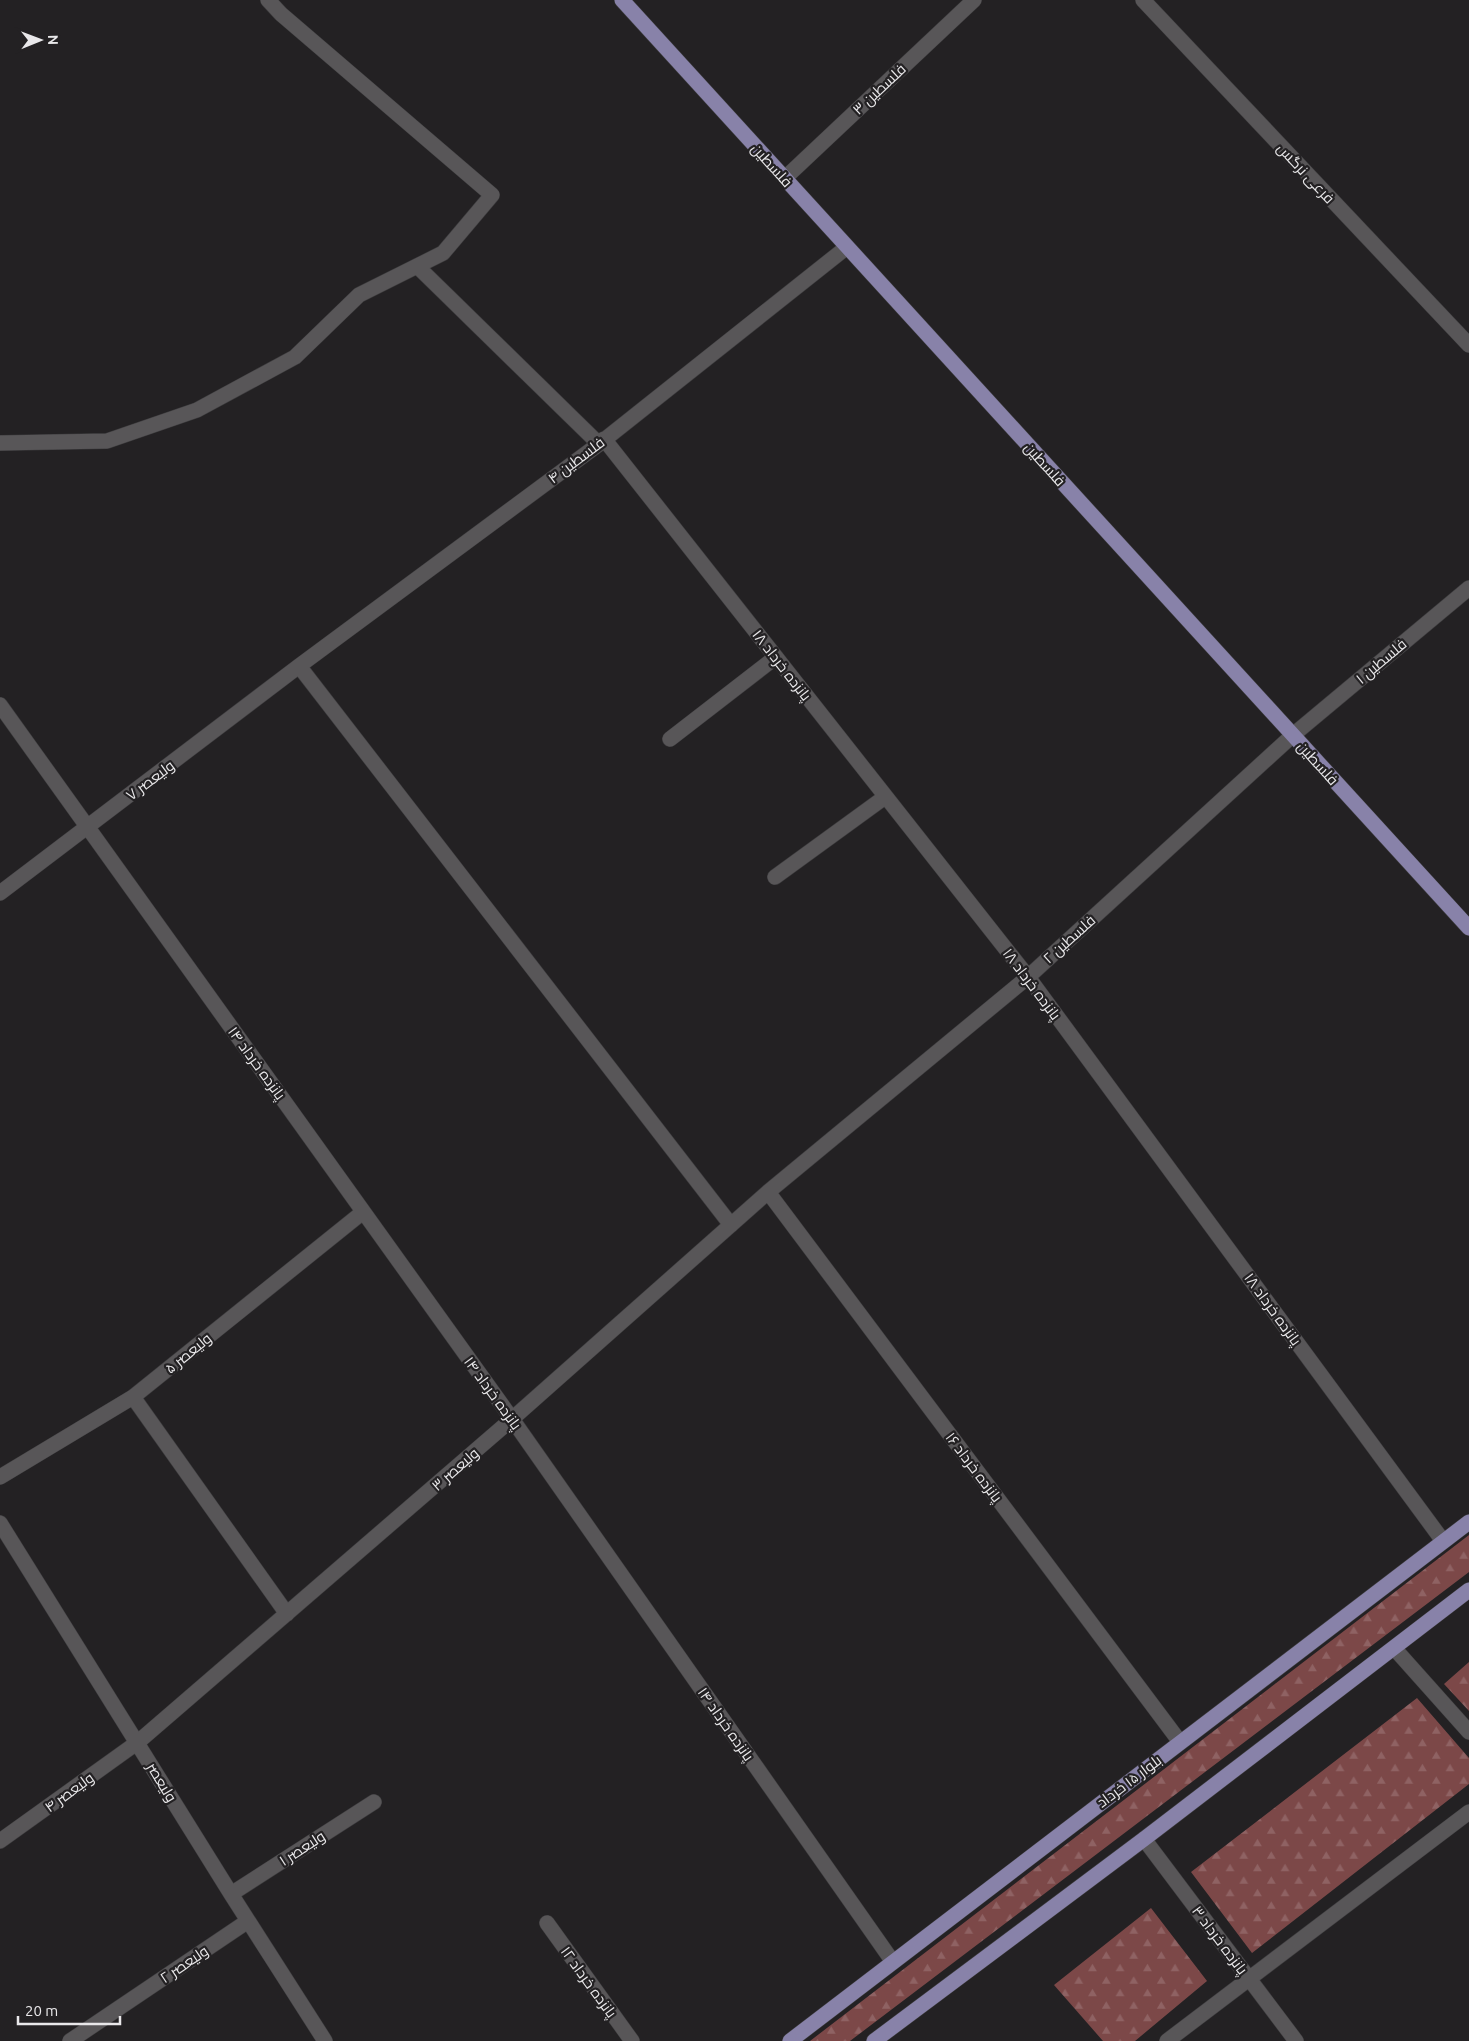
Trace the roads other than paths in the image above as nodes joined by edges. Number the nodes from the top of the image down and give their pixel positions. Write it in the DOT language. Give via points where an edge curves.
graph roads {
  1 [pos="268,0"];
  2 [pos="622,0"];
  3 [pos="974,0"];
  4 [pos="1143,0"];
  5 [pos="785,178"];
  6 [pos="847,247"];
  7 [pos="417,266"];
  8 [pos="1469,345"];
  9 [pos="601,442"];
  10 [pos="0,443"];
  11 [pos="1469,588"];
  12 [pos="776,657"];
  13 [pos="299,666"];
  14 [pos="0,705"];
  15 [pos="1293,735"];
  16 [pos="670,739"];
  17 [pos="885,796"];
  18 [pos="88,827"];
  19 [pos="775,876"];
  20 [pos="0,893"];
  21 [pos="1469,928"];
  22 [pos="1028,977"];
  23 [pos="768,1192"];
  24 [pos="363,1212"];
  25 [pos="731,1224"];
  26 [pos="133,1397"];
  27 [pos="512,1419"];
  28 [pos="0,1477"];
  29 [pos="1469,1522"];
  30 [pos="0,1523"];
  31 [pos="1444,1541"];
  32 [pos="1469,1590"];
  33 [pos="287,1614"];
  34 [pos="1394,1648"];
  35 [pos="1469,1732"];
  36 [pos="138,1742"];
  37 [pos="1180,1742"];
  38 [pos="374,1802"];
  39 [pos="1469,1812"];
  40 [pos="1144,1839"];
  41 [pos="0,1841"];
  42 [pos="231,1894"];
  43 [pos="248,1921"];
  44 [pos="547,1923"];
  45 [pos="893,1962"];
  46 [pos="1248,1979"];
  47 [pos="70,2041"];
  48 [pos="325,2041"];
  49 [pos="632,2041"];
  50 [pos="790,2041"];
  51 [pos="874,2041"];
  52 [pos="1167,2041"];
  53 [pos="1296,2041"];
  1 -- 7 [label="street" via="492,195 443,253"];
  2 -- 5 [label="main road, فلسطین"];
  3 -- 5 [label="street, فلسطین ۳"];
  4 -- 8 [label="street, فرعی نرگس"];
  5 -- 6 [label="main road, فلسطین"];
  6 -- 9 [label="street, فلسطین ۴"];
  6 -- 15 [label="main road, فلسطین"];
  7 -- 9 [label="street, پانزده خرداد ۱۸"];
  7 -- 10 [label="street" via="359,295 295,357 197,410 107,441"];
  9 -- 12 [label="street, پانزده خرداد ۱۸"];
  9 -- 13 [label="street, فلسطین ۴"];
  11 -- 15 [label="street, فلسطین ۱"];
  12 -- 16 [label="street"];
  12 -- 17 [label="street, پانزده خرداد ۱۸"];
  13 -- 18 [label="street, ولیعصر ۷"];
  13 -- 25 [label="street"];
  14 -- 18 [label="street, پانزده خرداد ۱۴"];
  15 -- 21 [label="main road, فلسطین"];
  15 -- 22 [label="street, فلسطین ۲"];
  17 -- 19 [label="street"];
  17 -- 22 [label="street, پانزده خرداد ۱۸"];
  18 -- 20 [label="street, ولیعصر ۷"];
  18 -- 24 [label="street, پانزده خرداد ۱۴"];
  22 -- 23 [label="street, فلسطین ۲"];
  22 -- 31 [label="street, پانزده خرداد ۱۸"];
  23 -- 25 [label="street, ولیعصر ۳"];
  23 -- 37 [label="street, پانزده خرداد ۱۶"];
  24 -- 26 [label="street, ولیعصر ۵"];
  24 -- 27 [label="street, پانزده خرداد ۱۴"];
  25 -- 27 [label="street, ولیعصر ۳"];
  26 -- 28 [label="street, ولیعصر ۵"];
  26 -- 33 [label="street"];
  27 -- 33 [label="street, ولیعصر ۳"];
  27 -- 45 [label="street, پانزده خرداد ۱۴"];
  29 -- 31 [label="main road, بلوار ۱۵ خرداد"];
  30 -- 36 [label="street, ولیعصر"];
  31 -- 37 [label="main road, بلوار ۱۵ خرداد"];
  32 -- 34 [label="main road"];
  33 -- 36 [label="street, ولیعصر ۳"];
  34 -- 35 [label="street"];
  34 -- 40 [label="main road"];
  36 -- 41 [label="street, ولیعصر ۴"];
  36 -- 42 [label="street, ولیعصر"];
  37 -- 45 [label="main road, بلوار ۱۵ خرداد"];
  38 -- 42 [label="street, ولیعصر ۱"];
  39 -- 46 [label="street"];
  40 -- 46 [label="street, پانزده خرداد ۳"];
  40 -- 51 [label="main road"];
  42 -- 43 [label="street, ولیعصر"];
  43 -- 47 [label="street, ولیعصر ۲"];
  43 -- 48 [label="street, ولیعصر"];
  44 -- 49 [label="street, پانزده خرداد ۱۲"];
  45 -- 50 [label="main road, بلوار ۱۵ خرداد"];
  46 -- 52 [label="street"];
  46 -- 53 [label="street, پانزده خرداد ۳"];
}
